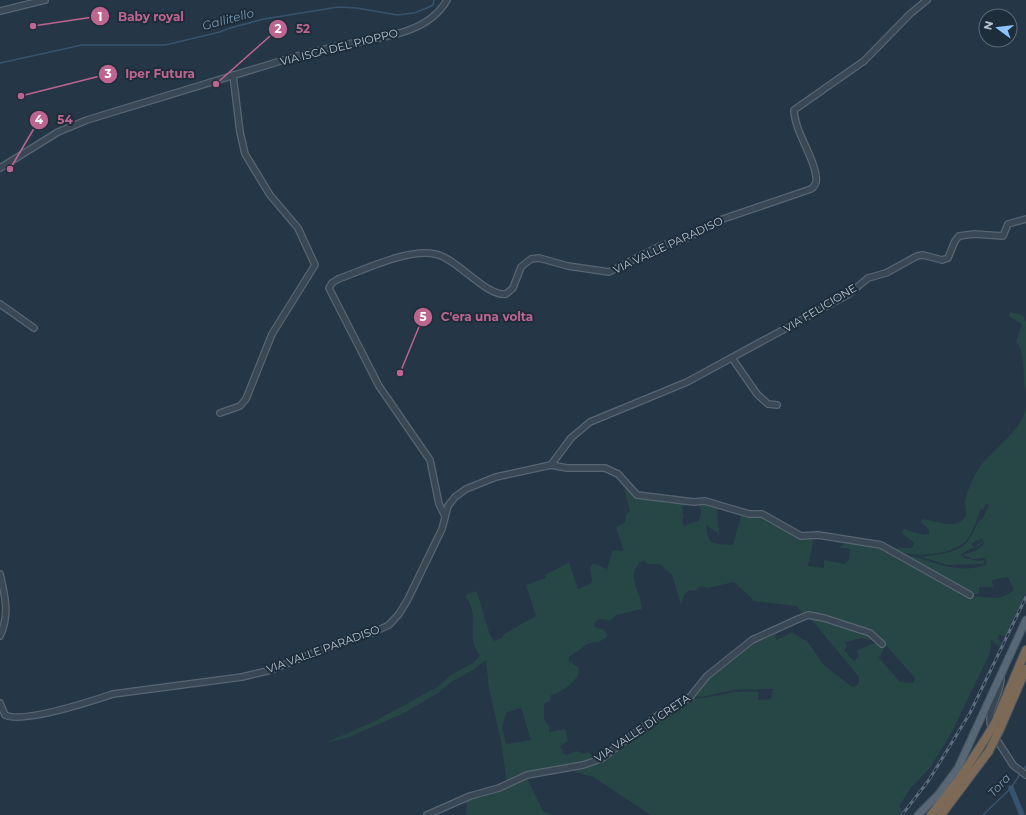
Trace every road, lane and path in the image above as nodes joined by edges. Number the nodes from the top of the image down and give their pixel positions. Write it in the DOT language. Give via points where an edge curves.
graph roads {
  1 [pos="44,0"];
  2 [pos="447,0"];
  3 [pos="927,0"];
  4 [pos="0,11"];
  5 [pos="233,75"];
  6 [pos="0,168"];
  7 [pos="1026,219"];
  8 [pos="0,304"];
  9 [pos="34,328"];
  10 [pos="732,358"];
  11 [pos="777,405"];
  12 [pos="220,413"];
  13 [pos="551,465"];
  14 [pos="445,516"];
  15 [pos="0,574"];
  16 [pos="970,595"];
  17 [pos="1026,620"];
  18 [pos="0,636"];
  19 [pos="882,644"];
  20 [pos="1026,650"];
  21 [pos="1026,669"];
  22 [pos="1001,672"];
  23 [pos="0,704"];
  24 [pos="997,726"];
  25 [pos="1026,775"];
  26 [pos="426,815"];
  27 [pos="918,815"];
  28 [pos="931,815"];
  29 [pos="941,815"];
  1 -- 4 [label="street"];
  2 -- 5 [label="street, VIA ISCA DEL PIOPPO" via="438,12 409,30 391,36 327,48"];
  3 -- 14 [label="street, VIA VALLE PARADISO" via="864,62 795,108 801,138 816,174 816,182 811,189 720,220 686,239 660,246 608,272 576,268 539,258 531,259 521,266 511,291 506,294 490,289 442,256 424,252 338,278 332,283 329,288 379,386 430,460 439,504"];
  5 -- 6 [label="street, VIA ISCA DEL PIOPPO" via="69,126"];
  5 -- 12 [label="street" via="245,154 270,195 298,228 315,265 272,334 246,400 240,406"];
  7 -- 10 [label="street, VIA FELICIONE" via="1008,224 1003,236 959,236 948,258 942,260 917,256 886,274 868,278 849,294"];
  8 -- 9 [label="street"];
  10 -- 11 [label="street" via="756,394 768,404"];
  10 -- 13 [label="street, VIA FELICIONE" via="687,382 590,422 571,438"];
  13 -- 14 [label="street" via="496,477 466,490 455,497 448,506"];
  13 -- 16 [label="street" via="567,468 606,468 618,474 637,495 705,501 749,514 762,514 801,536 818,535 881,545"];
  14 -- 23 [label="street, VIA VALLE PARADISO" via="442,529 399,614 389,624 374,632 354,637 271,670 242,677 113,694 38,715 11,718 5,715"];
  15 -- 18 [label="street" via="7,603"];
  17 -- 22 [label="main road"];
  19 -- 26 [label="street, VIA VALLE DI CRETA" via="870,633 808,615 752,640 708,676 690,697 661,712 600,759 583,765 527,774 499,788 470,796"];
  20 -- 24 [label="highway"];
  21 -- 24 [label="highway"];
  22 -- 25 [label="street" via="1000,689 989,717 990,726 1013,765"];
  22 -- 27 [label="main road" via="958,768 938,795"];
  24 -- 28 [label="highway, bridge"];
  24 -- 29 [label="highway, bridge" via="988,751"];
}
